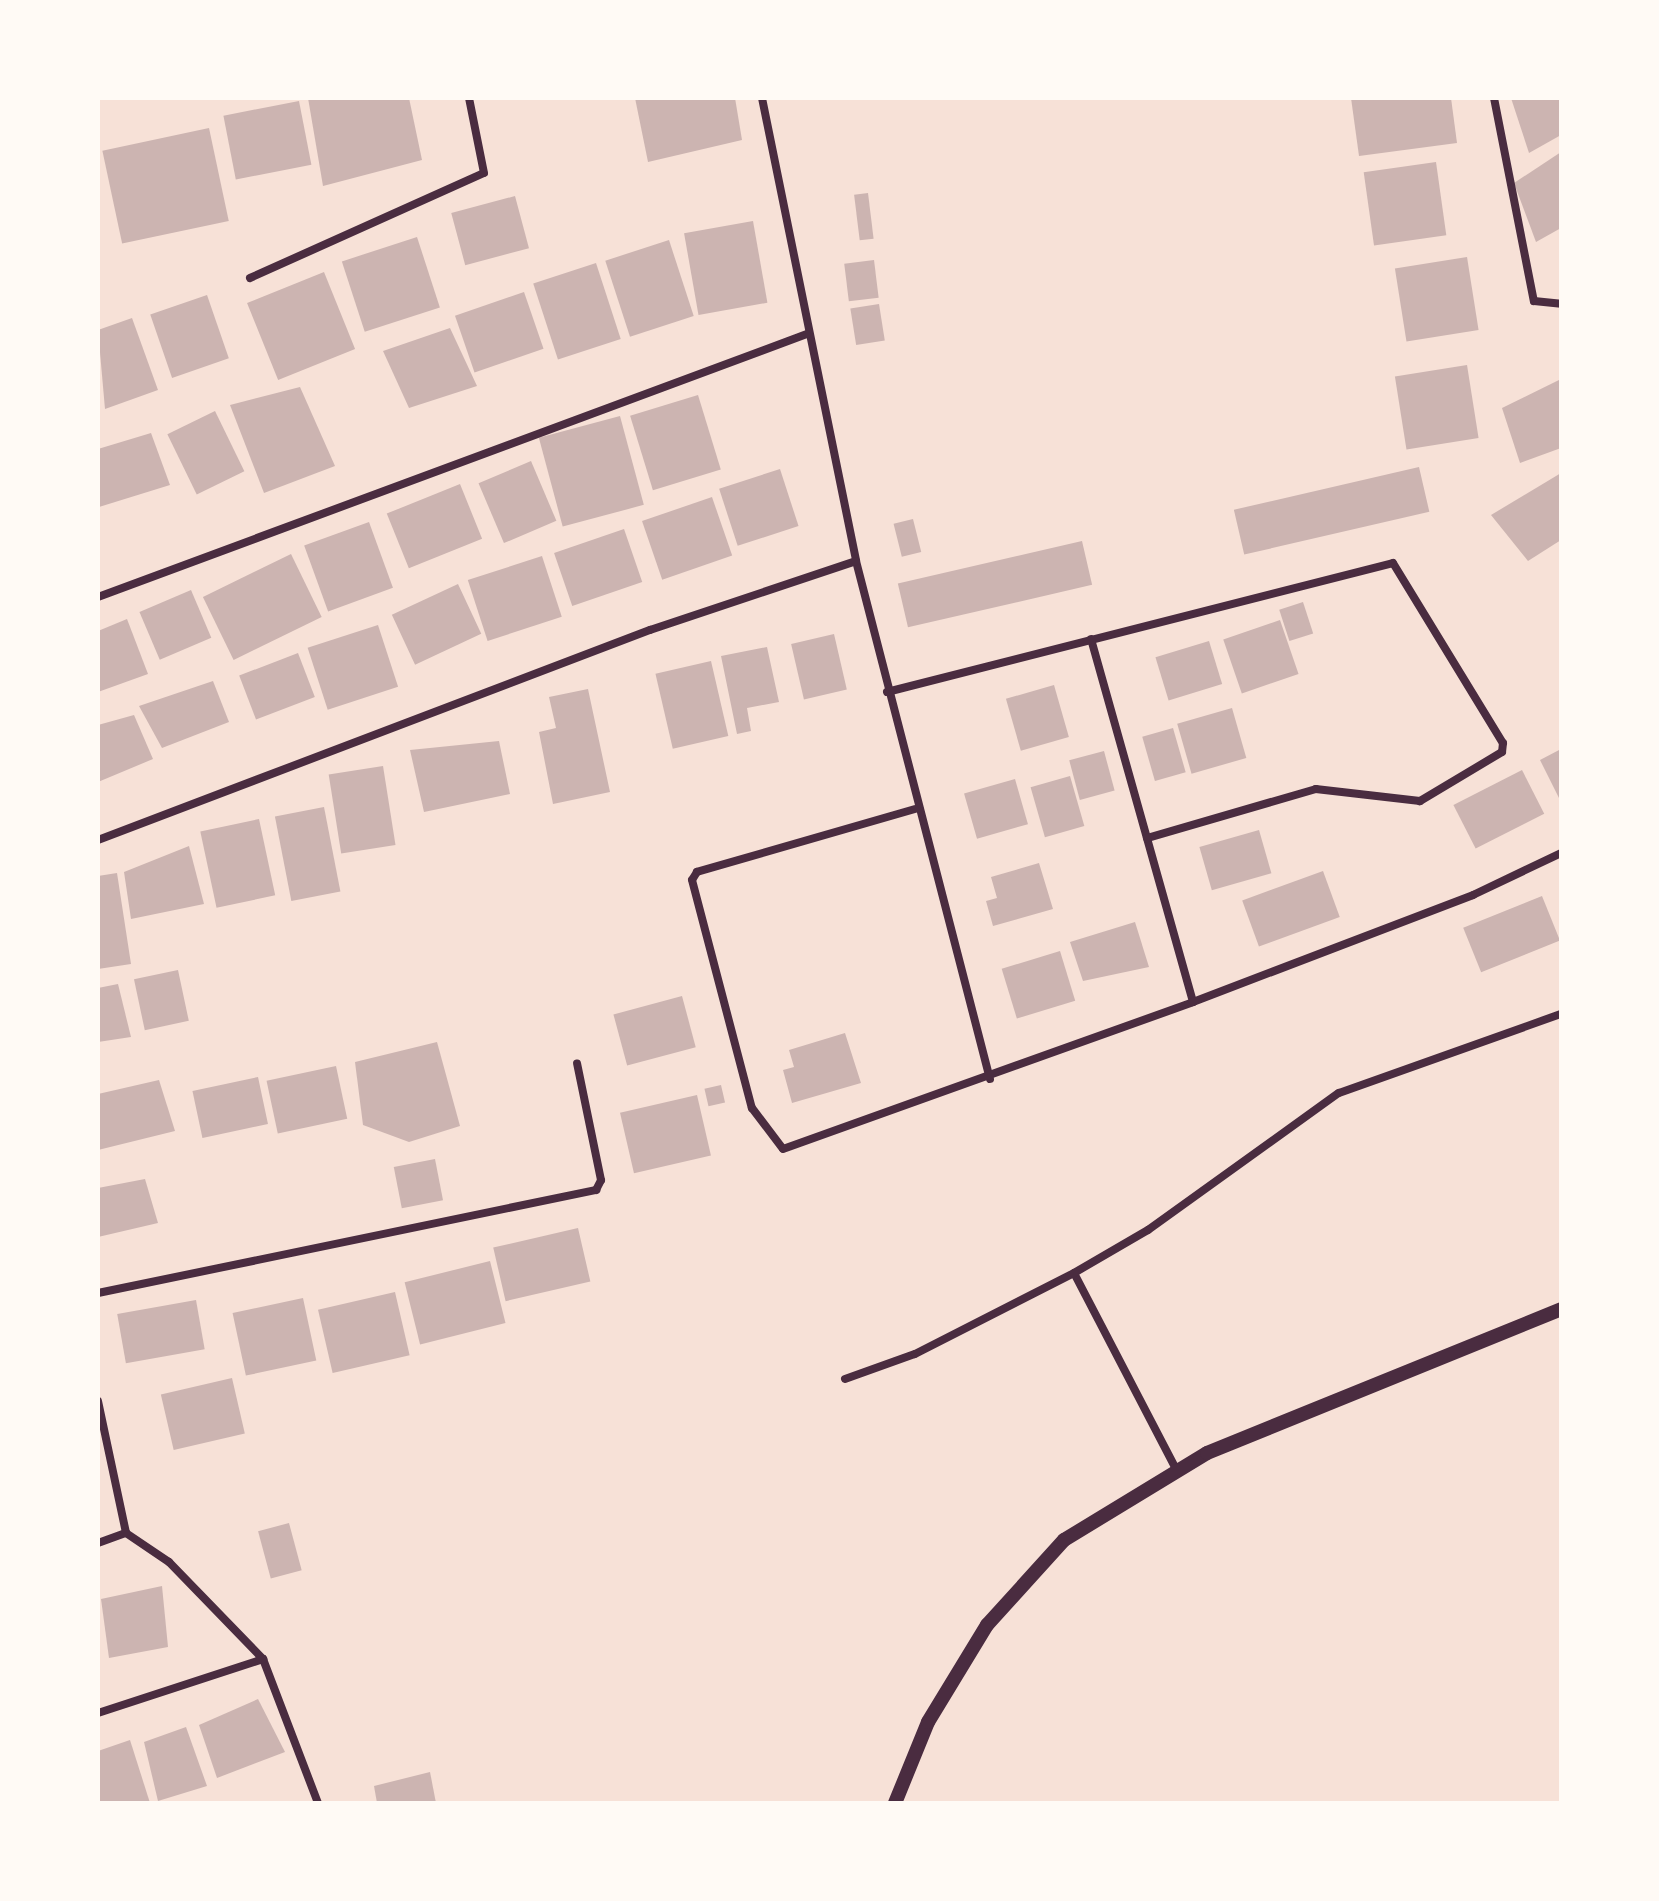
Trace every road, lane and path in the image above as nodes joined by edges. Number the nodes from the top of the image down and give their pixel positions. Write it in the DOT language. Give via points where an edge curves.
graph roads {
  1 [pos="469,98"];
  2 [pos="762,98"];
  3 [pos="1494,98"];
  4 [pos="250,278"];
  5 [pos="1561,304"];
  6 [pos="807,334"];
  7 [pos="856,561"];
  8 [pos="98,597"];
  9 [pos="1091,639"];
  10 [pos="887,692"];
  11 [pos="915,809"];
  12 [pos="1147,838"];
  13 [pos="98,840"];
  14 [pos="1561,853"];
  15 [pos="1193,1002"];
  16 [pos="1561,1014"];
  17 [pos="577,1063"];
  18 [pos="990,1079"];
  19 [pos="1074,1273"];
  20 [pos="98,1293"];
  21 [pos="1561,1309"];
  22 [pos="845,1379"];
  23 [pos="98,1401"];
  24 [pos="1176,1469"];
  25 [pos="126,1533"];
  26 [pos="98,1543"];
  27 [pos="263,1659"];
  28 [pos="98,1713"];
  29 [pos="318,1803"];
  30 [pos="895,1803"];
  1 -- 4 [label="street" via="484,173"];
  2 -- 6 [label="street"];
  3 -- 5 [label="street" via="1534,301"];
  6 -- 7 [label="street"];
  6 -- 8 [label="street"];
  7 -- 10 [label="street"];
  7 -- 13 [label="street" via="650,630"];
  9 -- 10 [label="street"];
  9 -- 12 [label="street"];
  9 -- 12 [label="street" via="1385,559 1503,743 1502,752 1420,801 1316,789"];
  10 -- 11 [label="street"];
  11 -- 18 [label="street"];
  11 -- 18 [label="street" via="697,872 692,880 752,1108 793,1151"];
  12 -- 15 [label="street"];
  14 -- 15 [label="street" via="1473,895"];
  15 -- 18 [label="street"];
  16 -- 19 [label="street" via="1339,1093 1148,1230"];
  17 -- 20 [label="street" via="601,1180 596,1190"];
  19 -- 22 [label="street" via="915,1354"];
  19 -- 24 [label="street"];
  21 -- 24 [label="street"];
  23 -- 25 [label="street"];
  24 -- 30 [label="street" via="1064,1540 987,1625 928,1722"];
  25 -- 26 [label="street"];
  25 -- 27 [label="street" via="169,1562"];
  27 -- 28 [label="street"];
  27 -- 29 [label="street"];
}
